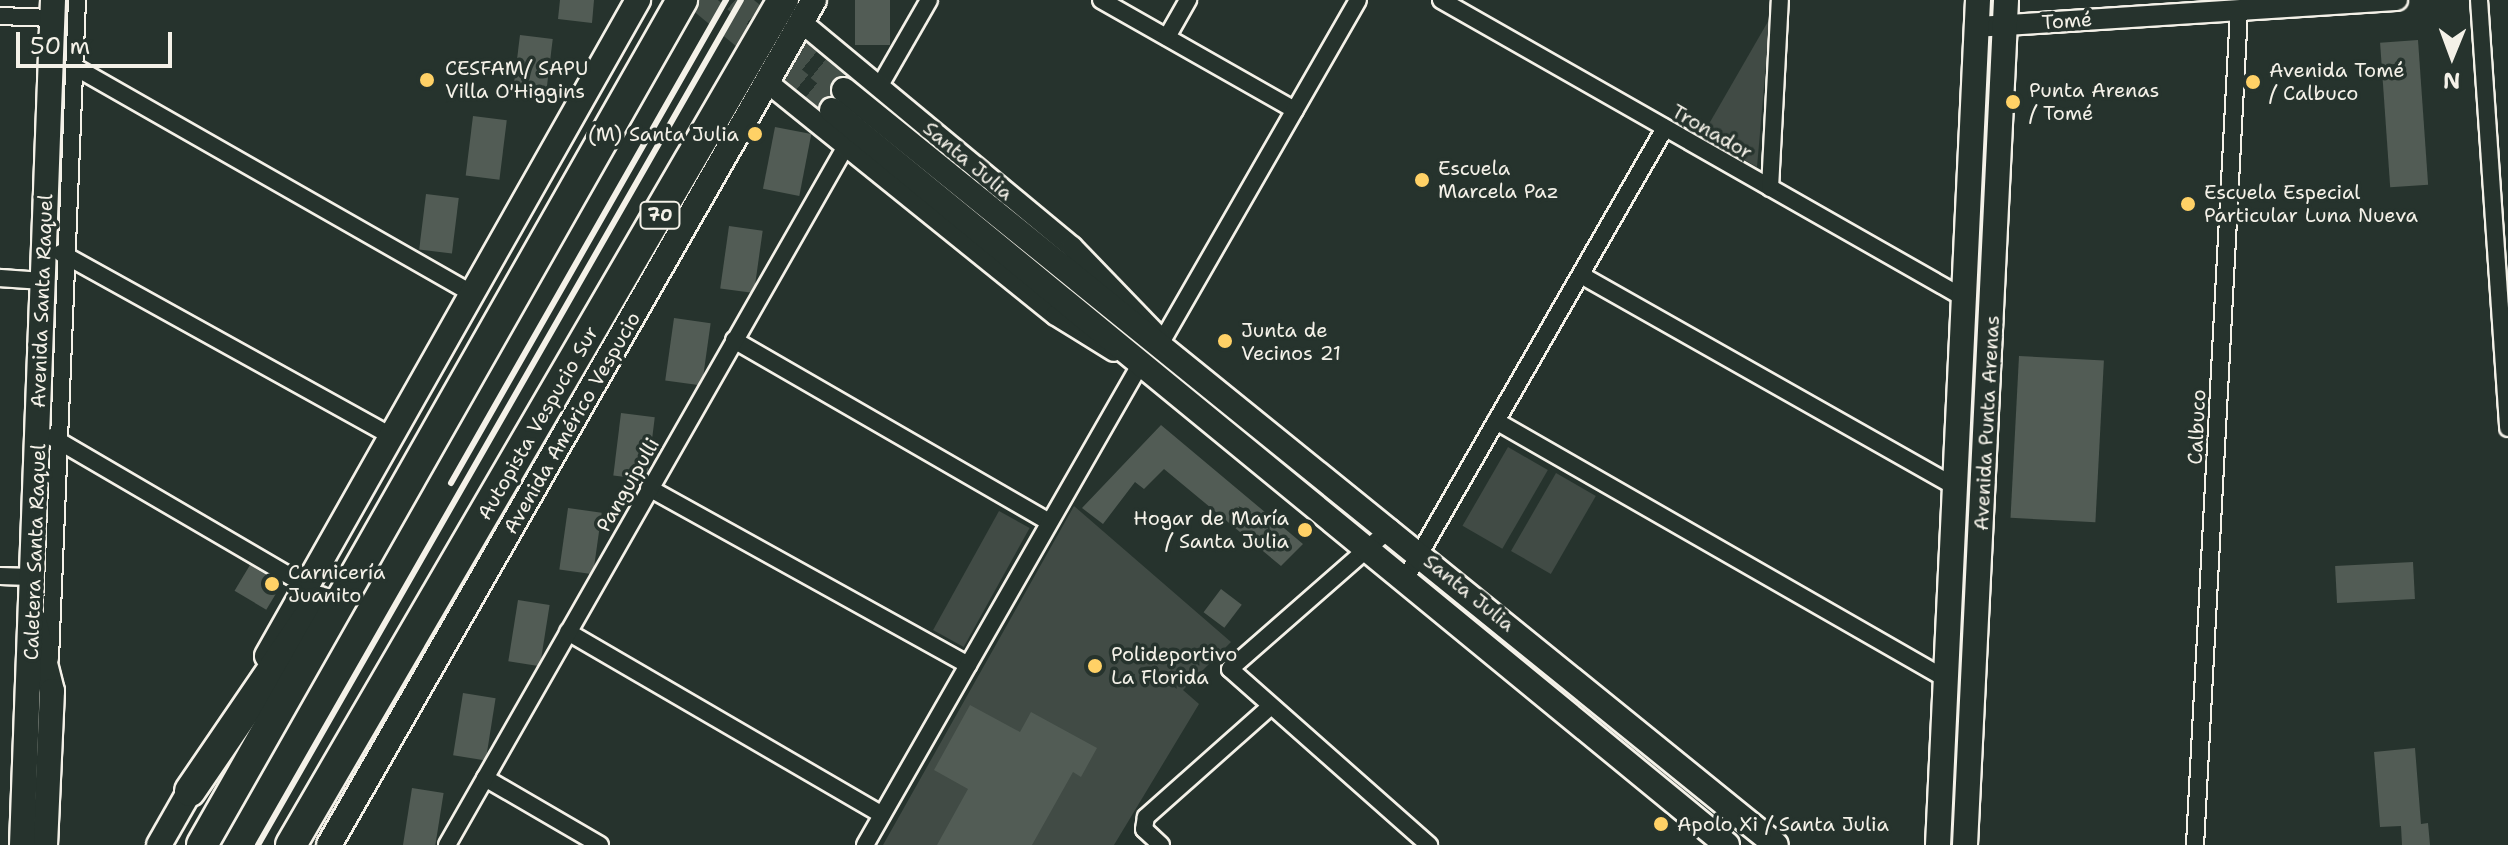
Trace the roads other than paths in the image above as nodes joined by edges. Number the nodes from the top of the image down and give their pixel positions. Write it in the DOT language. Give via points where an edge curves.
graph roads {
  1 [pos="77,0"];
  2 [pos="638,0"];
  3 [pos="682,0"];
  4 [pos="814,0"];
  5 [pos="929,0"];
  6 [pos="1101,0"];
  7 [pos="1188,0"];
  8 [pos="1358,0"];
  9 [pos="1441,0"];
  10 [pos="1780,0"];
  11 [pos="1978,0"];
  12 [pos="2006,0"];
  13 [pos="2397,0"];
  14 [pos="2479,0"];
  15 [pos="2340,2"];
  16 [pos="52,9"];
  17 [pos="792,11"];
  18 [pos="2239,11"];
  19 [pos="0,16"];
  20 [pos="2005,25"];
  21 [pos="1977,27"];
  22 [pos="1167,37"];
  23 [pos="75,67"];
  24 [pos="767,82"];
  25 [pos="879,87"];
  26 [pos="1295,110"];
  27 [pos="1665,128"];
  28 [pos="846,146"];
  29 [pos="1770,188"];
  30 [pos="55,252"];
  31 [pos="1581,275"];
  32 [pos="0,278"];
  33 [pos="42,281"];
  34 [pos="471,293"];
  35 [pos="1964,298"];
  36 [pos="734,340"];
  37 [pos="1162,341"];
  38 [pos="1141,363"];
  39 [pos="1496,421"];
  40 [pos="37,428"];
  41 [pos="2508,428"];
  42 [pos="391,436"];
  43 [pos="60,441"];
  44 [pos="431,444"];
  45 [pos="1955,487"];
  46 [pos="649,488"];
  47 [pos="1049,522"];
  48 [pos="1391,528"];
  49 [pos="1366,550"];
  50 [pos="1421,553"];
  51 [pos="0,576"];
  52 [pos="31,577"];
  53 [pos="1404,581"];
  54 [pos="307,586"];
  55 [pos="30,602"];
  56 [pos="568,632"];
  57 [pos="968,665"];
  58 [pos="50,674"];
  59 [pos="1946,679"];
  60 [pos="1271,706"];
  61 [pos="485,778"];
  62 [pos="190,791"];
  63 [pos="882,815"];
  64 [pos="1721,843"];
  65 [pos="22,845"];
  66 [pos="45,845"];
  67 [pos="159,845"];
  68 [pos="202,845"];
  69 [pos="291,845"];
  70 [pos="329,845"];
  71 [pos="447,845"];
  72 [pos="600,845"];
  73 [pos="865,845"];
  74 [pos="1161,845"];
  75 [pos="1429,845"];
  76 [pos="1776,845"];
  77 [pos="1938,845"];
  78 [pos="1965,845"];
  79 [pos="2195,845"];
  1 -- 23 [label="street, Caletera Santa Raquel"];
  2 -- 34 [label="main road"];
  3 -- 44 [label="highway"];
  4 -- 17 [label="main road, Avenida Américo Vespucio"];
  5 -- 25 [label="street"];
  6 -- 22 [label="street"];
  7 -- 22 [label="street"];
  8 -- 26 [label="street"];
  9 -- 27 [label="street, Tronador"];
  10 -- 29 [label="street"];
  11 -- 21 [label="main road, Avenida Punta Arenas"];
  12 -- 20 [label="main road, Avenida Punta Arenas"];
  13 -- 15 [label="street, Tomé"];
  14 -- 41 [label="street"];
  15 -- 18 [label="street, Tomé"];
  16 -- 19 [label="street"];
  16 -- 30 [label="main road, Avenida Santa Raquel"];
  17 -- 24 [label="main road, Avenida Américo Vespucio"];
  17 -- 25 [label="street, Santa Julia"];
  17 -- 69 [label="highway, Autopista Vespucio Sur / 70"];
  18 -- 20 [label="street, Tomé"];
  18 -- 79 [label="street, Calbuco"];
  20 -- 21 [label="street, Tomé"];
  20 -- 78 [label="main road, Avenida Punta Arenas"];
  21 -- 35 [label="main road, Avenida Punta Arenas"];
  22 -- 26 [label="street"];
  23 -- 30 [label="street, Caletera Santa Raquel"];
  23 -- 34 [label="street"];
  24 -- 28 [label="street, Santa Julia"];
  24 -- 70 [label="main road, Avenida Américo Vespucio"];
  25 -- 37 [label="street, Santa Julia" via="1098,270"];
  26 -- 37 [label="street"];
  27 -- 29 [label="street, Tronador"];
  27 -- 31 [label="street"];
  28 -- 36 [label="street, Panguipulli"];
  28 -- 38 [label="street, Santa Julia" via="1056,315"];
  29 -- 35 [label="street, Tronador"];
  30 -- 33 [label="main road, Avenida Santa Raquel"];
  30 -- 42 [label="street"];
  30 -- 43 [label="street, Caletera Santa Raquel"];
  31 -- 39 [label="street"];
  31 -- 45 [label="street"];
  32 -- 33 [label="street"];
  33 -- 40 [label="main road, Avenida Santa Raquel"];
  34 -- 42 [label="main road"];
  35 -- 45 [label="main road, Avenida Punta Arenas"];
  36 -- 46 [label="street, Panguipulli"];
  36 -- 47 [label="street"];
  37 -- 38 [label="main road, Santa Julia" via="838,100"];
  37 -- 48 [label="main road, Santa Julia"];
  38 -- 47 [label="street"];
  38 -- 49 [label="main road, Santa Julia"];
  39 -- 50 [label="street"];
  39 -- 59 [label="street"];
  40 -- 43 [label="street"];
  40 -- 52 [label="main road, Avenida Santa Raquel"];
  42 -- 54 [label="main road"];
  43 -- 54 [label="street"];
  43 -- 58 [label="street, Caletera Santa Raquel"];
  44 -- 62 [label="highway" via="368,520"];
  44 -- 68 [label="highway"];
  45 -- 59 [label="main road, Avenida Punta Arenas"];
  46 -- 56 [label="street, Panguipulli"];
  46 -- 57 [label="street"];
  47 -- 57 [label="street"];
  48 -- 49 [label="street"];
  48 -- 50 [label="main road, Santa Julia"];
  49 -- 53 [label="main road, Santa Julia"];
  49 -- 60 [label="street" via="1230,669"];
  50 -- 53 [label="street"];
  50 -- 76 [label="main road, Santa Julia"];
  51 -- 52 [label="street"];
  52 -- 55 [label="main road, Avenida Santa Raquel"];
  53 -- 64 [label="main road, Santa Julia"];
  54 -- 62 [label="main road"];
  55 -- 58 [label="main road, Avenida Santa Raquel"];
  55 -- 65 [label="main road, Avenida Santa Raquel"];
  56 -- 61 [label="street, Panguipulli"];
  56 -- 63 [label="street"];
  57 -- 63 [label="street"];
  58 -- 66 [label="main road, Avenida Santa Raquel"];
  59 -- 77 [label="main road, Avenida Punta Arenas"];
  60 -- 74 [label="street" via="1146,817 1144,829"];
  60 -- 75 [label="street"];
  61 -- 71 [label="street, Panguipulli"];
  61 -- 72 [label="street"];
  62 -- 67 [label="main road"];
  63 -- 73 [label="street"];
}
